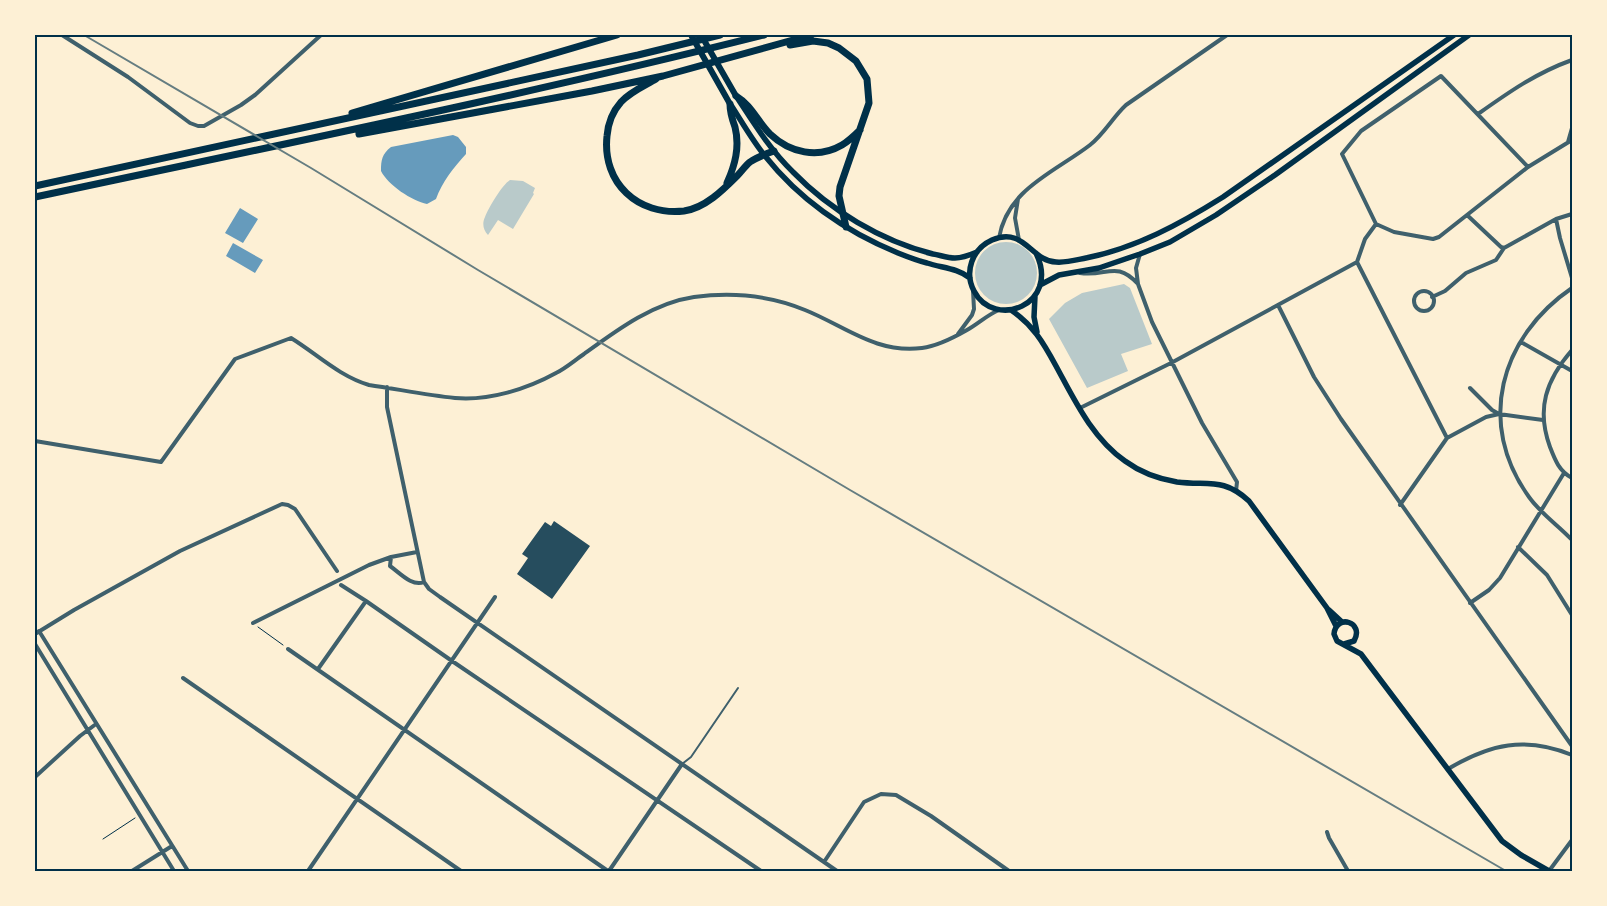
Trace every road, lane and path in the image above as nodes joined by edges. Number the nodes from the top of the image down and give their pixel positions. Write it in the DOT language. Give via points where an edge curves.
graph roads {
  1 [pos="62,35"];
  2 [pos="320,35"];
  3 [pos="617,35"];
  4 [pos="691,35"];
  5 [pos="701,35"];
  6 [pos="720,35"];
  7 [pos="764,35"];
  8 [pos="811,35"];
  9 [pos="1227,35"];
  10 [pos="1454,35"];
  11 [pos="1469,35"];
  12 [pos="779,44"];
  13 [pos="1572,60"];
  14 [pos="663,76"];
  15 [pos="736,96"];
  16 [pos="730,104"];
  17 [pos="1478,114"];
  18 [pos="304,127"];
  19 [pos="1572,128"];
  20 [pos="861,130"];
  21 [pos="344,132"];
  22 [pos="1570,141"];
  23 [pos="774,151"];
  24 [pos="764,155"];
  25 [pos="1528,167"];
  26 [pos="35,186"];
  27 [pos="725,188"];
  28 [pos="35,197"];
  29 [pos="1019,197"];
  30 [pos="842,212"];
  31 [pos="1572,214"];
  32 [pos="1467,215"];
  33 [pos="1556,220"];
  34 [pos="1376,224"];
  35 [pos="846,227"];
  36 [pos="999,238"];
  37 [pos="1019,240"];
  38 [pos="1504,248"];
  39 [pos="976,252"];
  40 [pos="1036,253"];
  41 [pos="1140,254"];
  42 [pos="1357,262"];
  43 [pos="1076,272"];
  44 [pos="970,278"];
  45 [pos="1572,278"];
  46 [pos="1138,284"];
  47 [pos="1040,285"];
  48 [pos="1572,288"];
  49 [pos="973,290"];
  50 [pos="1035,296"];
  51 [pos="1432,297"];
  52 [pos="1278,306"];
  53 [pos="1001,310"];
  54 [pos="1011,310"];
  55 [pos="958,334"];
  56 [pos="1038,334"];
  57 [pos="1521,342"];
  58 [pos="1572,350"];
  59 [pos="1172,363"];
  60 [pos="1560,364"];
  61 [pos="1572,371"];
  62 [pos="388,387"];
  63 [pos="1470,388"];
  64 [pos="1080,408"];
  65 [pos="1499,414"];
  66 [pos="1543,420"];
  67 [pos="1447,438"];
  68 [pos="35,440"];
  69 [pos="1564,473"];
  70 [pos="1572,478"];
  71 [pos="1236,490"];
  72 [pos="1400,505"];
  73 [pos="1540,511"];
  74 [pos="1572,540"];
  75 [pos="1518,547"];
  76 [pos="417,552"];
  77 [pos="391,557"];
  78 [pos="337,571"];
  79 [pos="424,582"];
  80 [pos="341,585"];
  81 [pos="495,597"];
  82 [pos="366,601"];
  83 [pos="1470,603"];
  84 [pos="1327,608"];
  85 [pos="1572,615"];
  86 [pos="1342,622"];
  87 [pos="253,623"];
  88 [pos="478,623"];
  89 [pos="1336,626"];
  90 [pos="39,631"];
  91 [pos="35,634"];
  92 [pos="1356,638"];
  93 [pos="35,644"];
  94 [pos="1344,644"];
  95 [pos="288,649"];
  96 [pos="1361,654"];
  97 [pos="452,661"];
  98 [pos="318,669"];
  99 [pos="183,678"];
  100 [pos="738,688"];
  101 [pos="96,724"];
  102 [pos="405,729"];
  103 [pos="87,730"];
  104 [pos="1572,746"];
  105 [pos="1572,755"];
  106 [pos="682,764"];
  107 [pos="1448,769"];
  108 [pos="35,777"];
  109 [pos="357,799"];
  110 [pos="658,801"];
  111 [pos="140,815"];
  112 [pos="1328,832"];
  113 [pos="103,840"];
  114 [pos="1572,840"];
  115 [pos="172,846"];
  116 [pos="163,852"];
  117 [pos="824,862"];
  118 [pos="132,871"];
  119 [pos="174,871"];
  120 [pos="188,871"];
  121 [pos="308,871"];
  122 [pos="461,871"];
  123 [pos="608,871"];
  124 [pos="761,871"];
  125 [pos="837,871"];
  126 [pos="1009,871"];
  127 [pos="1348,871"];
  128 [pos="1549,871"];
  1 -- 2 [label="street" via="190,122 204,126 236,108 273,80"];
  3 -- 18 [label="highway"];
  4 -- 16 [label="highway"];
  5 -- 15 [label="highway"];
  6 -- 18 [label="highway" via="619,60"];
  7 -- 21 [label="highway"];
  8 -- 12 [label="highway"];
  9 -- 29 [label="street" via="1126,105 1091,144"];
  10 -- 40 [label="main road" via="1186,220 1154,236 1097,256 1055,262"];
  11 -- 41 [label="main road" via="1216,215 1170,242"];
  12 -- 14 [label="highway"];
  12 -- 20 [label="highway" via="828,43 856,61 867,79 869,91"];
  13 -- 17 [label="street" via="1536,75"];
  14 -- 21 [label="highway" via="351,135"];
  14 -- 27 [label="highway" via="629,95 614,111 606,145 614,176 621,188 634,199 662,211 687,211 711,200"];
  15 -- 20 [label="highway" via="743,100 770,134 793,149 806,153 832,150"];
  15 -- 23 [label="main road"];
  16 -- 24 [label="main road"];
  16 -- 27 [label="highway" via="737,150 735,165"];
  17 -- 25 [label="street"];
  17 -- 34 [label="street" via="1441,76 1361,131 1342,154"];
  18 -- 26 [label="highway"];
  19 -- 22 [label="street"];
  20 -- 30 [label="highway" via="840,187"];
  21 -- 28 [label="highway"];
  22 -- 25 [label="street"];
  23 -- 24 [label="highway"];
  23 -- 30 [label="main road" via="806,185"];
  24 -- 27 [label="highway" via="750,162"];
  24 -- 35 [label="main road" via="801,194"];
  25 -- 32 [label="street"];
  29 -- 36 [label="street" via="1006,214"];
  29 -- 37 [label="street" via="1016,218"];
  30 -- 35 [label="highway"];
  30 -- 39 [label="main road" via="869,229 925,252 954,258"];
  31 -- 33 [label="street"];
  32 -- 34 [label="street" via="1433,239 1394,232"];
  32 -- 38 [label="street"];
  33 -- 38 [label="street"];
  33 -- 45 [label="street"];
  34 -- 42 [label="street" via="1365,239"];
  35 -- 44 [label="main road" via="901,255 956,270"];
  36 -- 37 [label="main road"];
  36 -- 39 [label="main road"];
  37 -- 40 [label="main road"];
  38 -- 51 [label="street" via="1496,260 1466,273 1445,291"];
  39 -- 44 [label="main road"];
  40 -- 47 [label="main road" via="1041,263"];
  41 -- 43 [label="main road" via="1100,268"];
  41 -- 46 [label="street" via="1136,268"];
  42 -- 52 [label="street"];
  42 -- 67 [label="street"];
  43 -- 46 [label="street" via="1092,275 1119,271"];
  43 -- 47 [label="main road" via="1059,275"];
  44 -- 49 [label="main road"];
  46 -- 59 [label="street"];
  47 -- 50 [label="main road"];
  48 -- 57 [label="street" via="1556,299"];
  49 -- 53 [label="main road" via="982,301"];
  49 -- 55 [label="street" via="972,316"];
  50 -- 54 [label="main road"];
  50 -- 56 [label="main road" via="1034,317"];
  51 -- 51 [label="street" via="1428,293 1419,293 1415,297 1415,306 1421,311 1429,309"];
  52 -- 59 [label="street"];
  52 -- 72 [label="street" via="1314,377"];
  53 -- 54 [label="main road"];
  53 -- 55 [label="street"];
  54 -- 56 [label="main road"];
  55 -- 62 [label="street" via="923,348 892,348 865,340 778,300 742,294 692,297 650,312 621,328 557,373 516,390 456,398"];
  56 -- 64 [label="main road"];
  57 -- 60 [label="street"];
  57 -- 65 [label="street" via="1505,377"];
  58 -- 60 [label="street"];
  59 -- 64 [label="street"];
  59 -- 71 [label="street" via="1237,482"];
  60 -- 61 [label="street"];
  60 -- 66 [label="street" via="1549,386"];
  62 -- 68 [label="street" via="352,379 292,338 235,359 161,462"];
  62 -- 76 [label="street" via="386,404"];
  63 -- 65 [label="street"];
  64 -- 71 [label="main road" via="1112,451 1139,470 1178,482 1220,484"];
  65 -- 66 [label="street"];
  65 -- 67 [label="street" via="1486,417"];
  65 -- 73 [label="street" via="1502,440 1511,467"];
  66 -- 69 [label="street" via="1556,462"];
  67 -- 72 [label="street"];
  69 -- 70 [label="street"];
  69 -- 73 [label="street"];
  71 -- 84 [label="main road" via="1249,501"];
  72 -- 83 [label="street"];
  73 -- 74 [label="street"];
  73 -- 75 [label="street"];
  75 -- 83 [label="street" via="1500,578"];
  75 -- 85 [label="street" via="1548,575"];
  76 -- 77 [label="street"];
  76 -- 79 [label="street"];
  77 -- 79 [label="street" via="390,566 412,582"];
  77 -- 87 [label="street" via="369,564"];
  78 -- 90 [label="street" via="294,509 282,504 180,551"];
  79 -- 88 [label="street" via="428,589"];
  80 -- 82 [label="street"];
  81 -- 88 [label="street"];
  82 -- 97 [label="street"];
  82 -- 98 [label="street"];
  83 -- 104 [label="street"];
  84 -- 86 [label="main road"];
  84 -- 89 [label="main road"];
  86 -- 89 [label="main road"];
  86 -- 92 [label="main road" via="1353,624"];
  87 -- 95 [label="path"];
  88 -- 97 [label="street"];
  88 -- 106 [label="street"];
  89 -- 94 [label="main road" via="1335,638"];
  90 -- 91 [label="street"];
  90 -- 101 [label="street"];
  92 -- 94 [label="main road"];
  92 -- 96 [label="main road"];
  93 -- 103 [label="street"];
  94 -- 96 [label="main road"];
  95 -- 98 [label="street"];
  96 -- 107 [label="main road"];
  97 -- 102 [label="street"];
  97 -- 110 [label="street"];
  98 -- 102 [label="street"];
  99 -- 109 [label="street"];
  100 -- 106 [label="lane" via="691,757"];
  101 -- 103 [label="street"];
  101 -- 115 [label="street"];
  102 -- 109 [label="street"];
  102 -- 123 [label="street"];
  103 -- 108 [label="street"];
  103 -- 111 [label="street"];
  105 -- 107 [label="street" via="1531,744 1504,746 1485,750"];
  106 -- 110 [label="street"];
  106 -- 117 [label="street"];
  107 -- 128 [label="main road" via="1502,841"];
  109 -- 121 [label="street"];
  109 -- 122 [label="street"];
  110 -- 123 [label="street"];
  110 -- 124 [label="street"];
  111 -- 113 [label="path"];
  111 -- 116 [label="street"];
  112 -- 127 [label="street"];
  114 -- 128 [label="street"];
  115 -- 116 [label="street"];
  115 -- 120 [label="street"];
  116 -- 118 [label="street"];
  116 -- 119 [label="street"];
  117 -- 125 [label="street"];
  117 -- 126 [label="street" via="864,802 881,794 896,795 931,816"];
}
